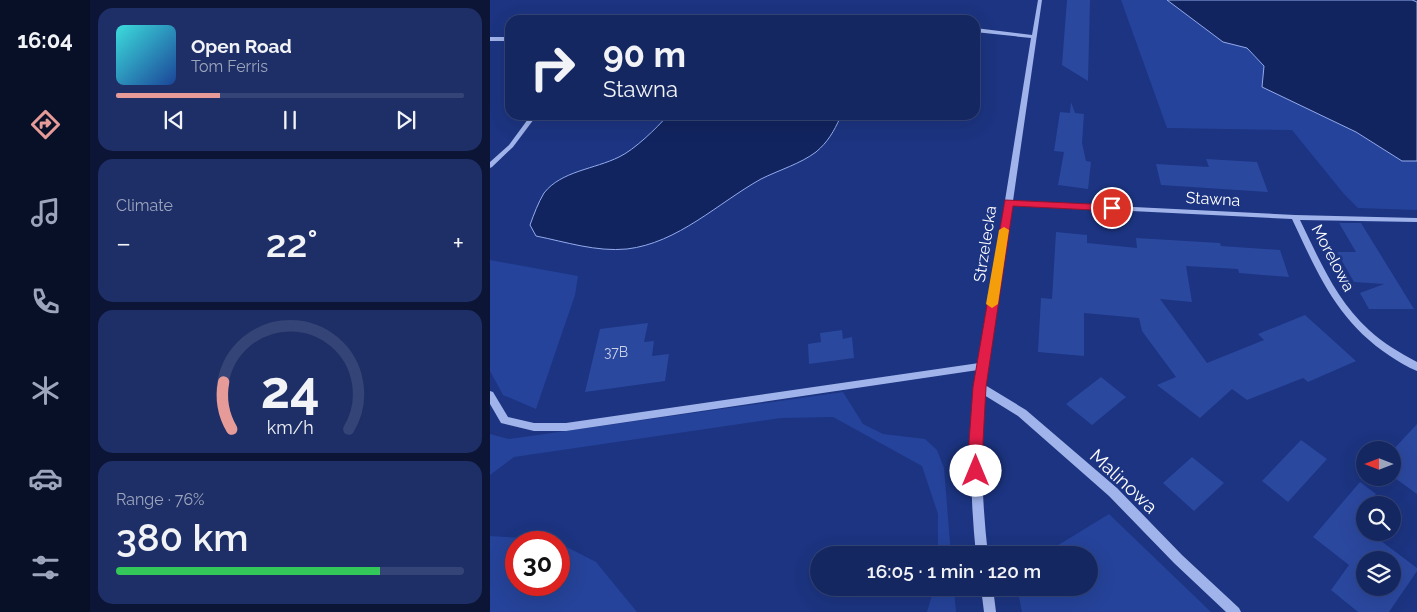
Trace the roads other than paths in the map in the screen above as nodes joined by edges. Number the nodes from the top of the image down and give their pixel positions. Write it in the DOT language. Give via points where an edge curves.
graph roads {
  1 [pos="1040,0"];
  2 [pos="980,31"];
  3 [pos="1034,37"];
  4 [pos="490,39"];
  5 [pos="505,39"];
  6 [pos="530,120"];
  7 [pos="490,166"];
  8 [pos="1009,202"];
  9 [pos="1295,217"];
  10 [pos="1417,220"];
  11 [pos="982,366"];
  12 [pos="1417,367"];
  13 [pos="980,387"];
  14 [pos="490,394"];
  15 [pos="981,546"];
  16 [pos="988,596"];
  17 [pos="990,612"];
  18 [pos="1235,612"];
  1 -- 3 [label="street, Strzelecka"];
  2 -- 3 [label="street"];
  3 -- 8 [label="street, Strzelecka"];
  4 -- 5 [label="street"];
  6 -- 7 [label="street" via="511,146"];
  8 -- 9 [label="street, Stawna"];
  8 -- 11 [label="street, Strzelecka"];
  9 -- 10 [label="street, Stawna"];
  9 -- 12 [label="street, Morelowa" via="1328,286 1350,316 1380,345"];
  11 -- 13 [label="street, Strzelecka"];
  11 -- 14 [label="street" via="566,427 534,427 505,420"];
  13 -- 15 [label="street, Strzelecka" via="976,471"];
  13 -- 18 [label="street, Malinowa" via="1022,413 1105,486"];
  16 -- 17 [label="street"];
}
